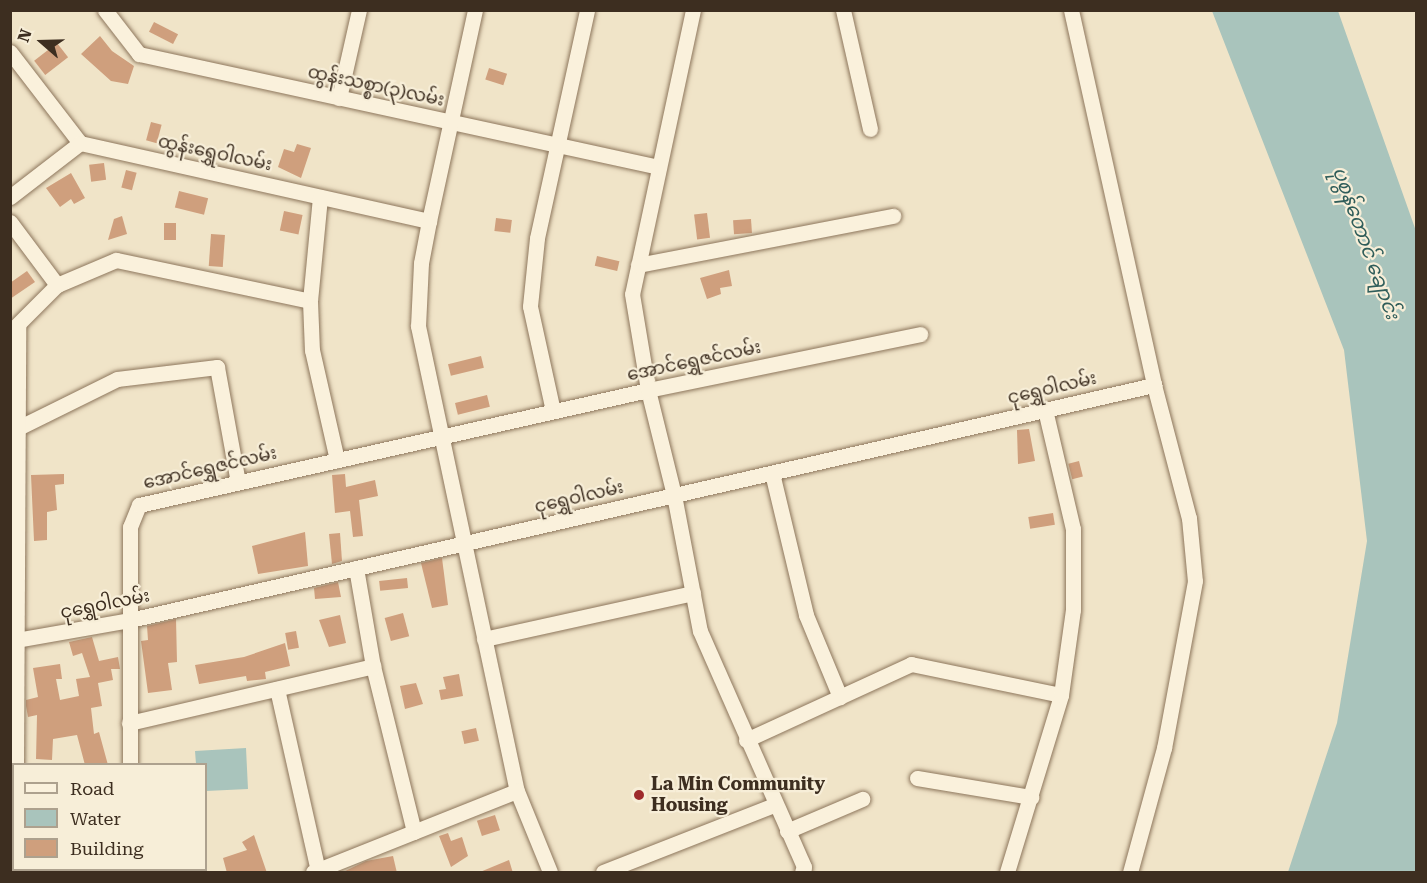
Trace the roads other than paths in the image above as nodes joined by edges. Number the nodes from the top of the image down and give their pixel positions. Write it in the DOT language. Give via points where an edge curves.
graph roads {
  1 [pos="105,10"];
  2 [pos="359,10"];
  3 [pos="475,10"];
  4 [pos="587,10"];
  5 [pos="693,10"];
  6 [pos="843,10"];
  7 [pos="1071,10"];
  8 [pos="10,52"];
  9 [pos="339,98"];
  10 [pos="450,122"];
  11 [pos="870,129"];
  12 [pos="80,143"];
  13 [pos="557,145"];
  14 [pos="659,167"];
  15 [pos="320,196"];
  16 [pos="10,198"];
  17 [pos="893,216"];
  18 [pos="429,220"];
  19 [pos="10,222"];
  20 [pos="638,265"];
  21 [pos="57,285"];
  22 [pos="310,301"];
  23 [pos="14,329"];
  24 [pos="920,334"];
  25 [pos="1154,385"];
  26 [pos="648,390"];
  27 [pos="1045,410"];
  28 [pos="553,411"];
  29 [pos="18,428"];
  30 [pos="441,436"];
  31 [pos="337,460"];
  32 [pos="772,473"];
  33 [pos="238,482"];
  34 [pos="674,495"];
  35 [pos="463,543"];
  36 [pos="356,568"];
  37 [pos="693,593"];
  38 [pos="130,620"];
  39 [pos="484,639"];
  40 [pos="15,641"];
  41 [pos="373,666"];
  42 [pos="278,689"];
  43 [pos="1062,695"];
  44 [pos="840,697"];
  45 [pos="129,723"];
  46 [pos="746,740"];
  47 [pos="16,763"];
  48 [pos="130,763"];
  49 [pos="916,778"];
  50 [pos="517,791"];
  51 [pos="1031,797"];
  52 [pos="862,799"];
  53 [pos="774,805"];
  54 [pos="787,831"];
  55 [pos="414,832"];
  56 [pos="316,872"];
  57 [pos="550,873"];
  58 [pos="603,873"];
  59 [pos="802,873"];
  60 [pos="1007,873"];
  61 [pos="1130,873"];
  1 -- 9 [label="street, ထွန်းသစ္စာ(၃)လမ်း" via="139,54"];
  2 -- 9 [label="street"];
  3 -- 10 [label="street"];
  4 -- 13 [label="street"];
  5 -- 14 [label="street"];
  6 -- 11 [label="street"];
  7 -- 25 [label="street"];
  8 -- 12 [label="street"];
  9 -- 10 [label="street, ထွန်းသစ္စာ(၃)လမ်း"];
  10 -- 13 [label="street, ထွန်းသစ္စာ(၃)လမ်း"];
  10 -- 18 [label="street"];
  12 -- 15 [label="street, ထွန်းရွှေဝါလမ်း"];
  12 -- 16 [label="street"];
  13 -- 14 [label="street, ထွန်းသစ္စာ(၃)လမ်း"];
  13 -- 28 [label="street" via="537,238 530,306"];
  14 -- 20 [label="street"];
  15 -- 18 [label="street, ထွန်းရွှေဝါလမ်း"];
  15 -- 22 [label="street"];
  17 -- 20 [label="street"];
  18 -- 30 [label="street" via="421,263 418,326"];
  19 -- 21 [label="street"];
  20 -- 26 [label="street" via="632,294"];
  21 -- 22 [label="street" via="116,260"];
  21 -- 23 [label="street"];
  22 -- 31 [label="street" via="312,350"];
  23 -- 29 [label="street"];
  24 -- 26 [label="street, အောင်ရွှေဇင်လမ်း"];
  25 -- 27 [label="street, ငုရွှေဝါလမ်း"];
  25 -- 61 [label="street" via="1189,519 1195,581 1164,748"];
  26 -- 28 [label="street, အောင်ရွှေဇင်လမ်း"];
  26 -- 34 [label="street"];
  27 -- 32 [label="street, ငုရွှေဝါလမ်း"];
  27 -- 43 [label="street" via="1073,529 1074,610"];
  28 -- 30 [label="street, အောင်ရွှေဇင်လမ်း"];
  29 -- 33 [label="street" via="117,379 217,367"];
  29 -- 40 [label="street"];
  30 -- 31 [label="street, အောင်ရွှေဇင်လမ်း"];
  30 -- 35 [label="street"];
  31 -- 33 [label="street, အောင်ရွှေဇင်လမ်း"];
  32 -- 34 [label="street, ငုရွှေဝါလမ်း"];
  32 -- 44 [label="street" via="806,615"];
  33 -- 38 [label="street, အောင်ရွှေဇင်လမ်း" via="139,505 130,527"];
  34 -- 35 [label="street, ငုရွှေဝါလမ်း"];
  34 -- 37 [label="street"];
  35 -- 36 [label="street, ငုရွှေဝါလမ်း"];
  35 -- 39 [label="street"];
  36 -- 38 [label="street, ငုရွှေဝါလမ်း"];
  36 -- 41 [label="street"];
  37 -- 39 [label="street"];
  37 -- 46 [label="street" via="700,631"];
  38 -- 40 [label="street, ငုရွှေဝါလမ်း"];
  38 -- 45 [label="street, အောင်ရွှေဇင်လမ်း"];
  39 -- 50 [label="street"];
  40 -- 47 [label="street"];
  41 -- 42 [label="street"];
  41 -- 55 [label="street"];
  42 -- 45 [label="street"];
  42 -- 56 [label="street"];
  43 -- 44 [label="street" via="911,664"];
  43 -- 51 [label="street"];
  44 -- 46 [label="street"];
  45 -- 48 [label="street, အောင်ရွှေဇင်လမ်း"];
  46 -- 53 [label="street"];
  49 -- 51 [label="street"];
  50 -- 55 [label="street"];
  50 -- 57 [label="street"];
  51 -- 60 [label="street"];
  52 -- 54 [label="street"];
  53 -- 54 [label="street"];
  53 -- 58 [label="street"];
  54 -- 59 [label="street" via="804,867"];
  55 -- 56 [label="street"];
}
